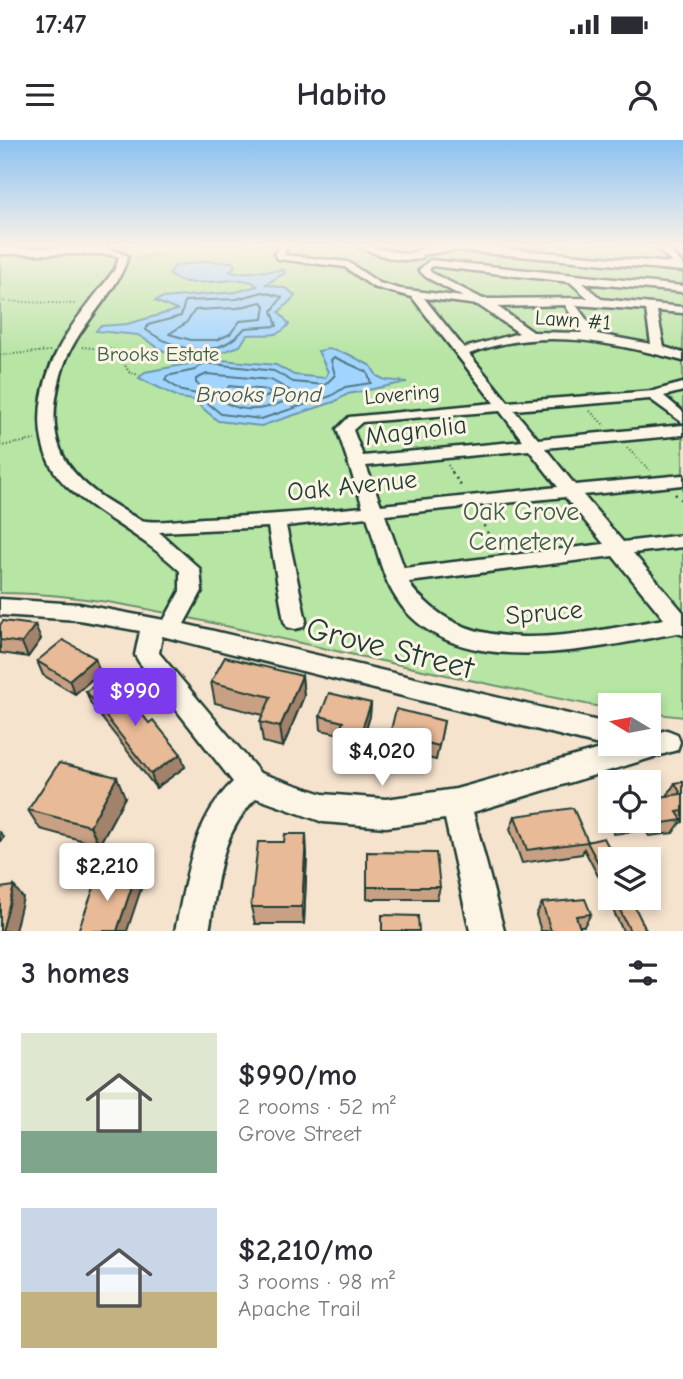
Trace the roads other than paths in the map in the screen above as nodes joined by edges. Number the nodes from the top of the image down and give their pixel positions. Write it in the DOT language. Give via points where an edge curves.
graph roads {
  1 [pos="110,282"];
  2 [pos="373,282"];
  3 [pos="443,282"];
  4 [pos="576,282"];
  5 [pos="605,282"];
  6 [pos="683,289"];
  7 [pos="461,292"];
  8 [pos="416,295"];
  9 [pos="449,299"];
  10 [pos="569,302"];
  11 [pos="598,302"];
  12 [pos="484,303"];
  13 [pos="651,307"];
  14 [pos="683,310"];
  15 [pos="529,335"];
  16 [pos="596,339"];
  17 [pos="658,349"];
  18 [pos="461,353"];
  19 [pos="683,357"];
  20 [pos="683,387"];
  21 [pos="653,395"];
  22 [pos="683,396"];
  23 [pos="502,406"];
  24 [pos="683,419"];
  25 [pos="683,430"];
  26 [pos="532,445"];
  27 [pos="356,462"];
  28 [pos="683,480"];
  29 [pos="570,491"];
  30 [pos="376,512"];
  31 [pos="276,522"];
  32 [pos="139,527"];
  33 [pos="683,541"];
  34 [pos="618,549"];
  35 [pos="397,576"];
  36 [pos="0,607"];
  37 [pos="290,619"];
  38 [pos="682,625"];
  39 [pos="161,627"];
  40 [pos="598,733"];
  41 [pos="666,741"];
  42 [pos="251,783"];
  43 [pos="456,803"];
  44 [pos="192,931"];
  45 [pos="487,931"];
  1 -- 32 [label="street" via="66,346 46,414 47,438 56,466 71,483"];
  2 -- 8 [label="street"];
  3 -- 7 [label="street"];
  4 -- 11 [label="street"];
  5 -- 6 [label="street"];
  7 -- 9 [label="street"];
  7 -- 12 [label="street"];
  8 -- 9 [label="street"];
  8 -- 18 [label="street"];
  9 -- 12 [label="street"];
  10 -- 11 [label="street"];
  10 -- 12 [label="street"];
  10 -- 16 [label="street" via="587,333"];
  11 -- 13 [label="street"];
  12 -- 15 [label="street"];
  13 -- 14 [label="street"];
  13 -- 17 [label="street"];
  15 -- 16 [label="street, Lawn #1"];
  15 -- 18 [label="street, Lawn #1" via="491,341"];
  16 -- 17 [label="street, Lawn #1"];
  17 -- 19 [label="street, Lawn #1"];
  18 -- 23 [label="street"];
  20 -- 21 [label="street"];
  21 -- 22 [label="street"];
  21 -- 23 [label="street, Lovering"];
  21 -- 24 [label="street"];
  23 -- 26 [label="street"];
  23 -- 27 [label="street, Lovering" via="362,418 348,424 346,434"];
  25 -- 26 [label="street, Magnolia"];
  26 -- 27 [label="street, Magnolia"];
  26 -- 29 [label="street"];
  27 -- 30 [label="street, Magnolia"];
  28 -- 29 [label="street, Oak Avenue"];
  29 -- 30 [label="street, Oak Avenue"];
  29 -- 34 [label="street"];
  30 -- 31 [label="street, Oak Avenue"];
  30 -- 35 [label="street, Magnolia"];
  31 -- 32 [label="street, Oak Avenue"];
  31 -- 37 [label="street"];
  32 -- 39 [label="street" via="190,569 191,591"];
  33 -- 34 [label="street"];
  34 -- 35 [label="street"];
  34 -- 38 [label="street"];
  35 -- 38 [label="street, Spruce" via="412,605 431,621 484,644 530,646"];
  36 -- 39 [label="street, Grove Street" via="79,612"];
  39 -- 40 [label="street, Grove Street"];
  39 -- 42 [label="street" via="147,655"];
  41 -- 43 [label="street"];
  42 -- 43 [label="street" via="323,808 386,813"];
  42 -- 44 [label="street" via="227,807 211,840"];
  43 -- 45 [label="street"];
}
